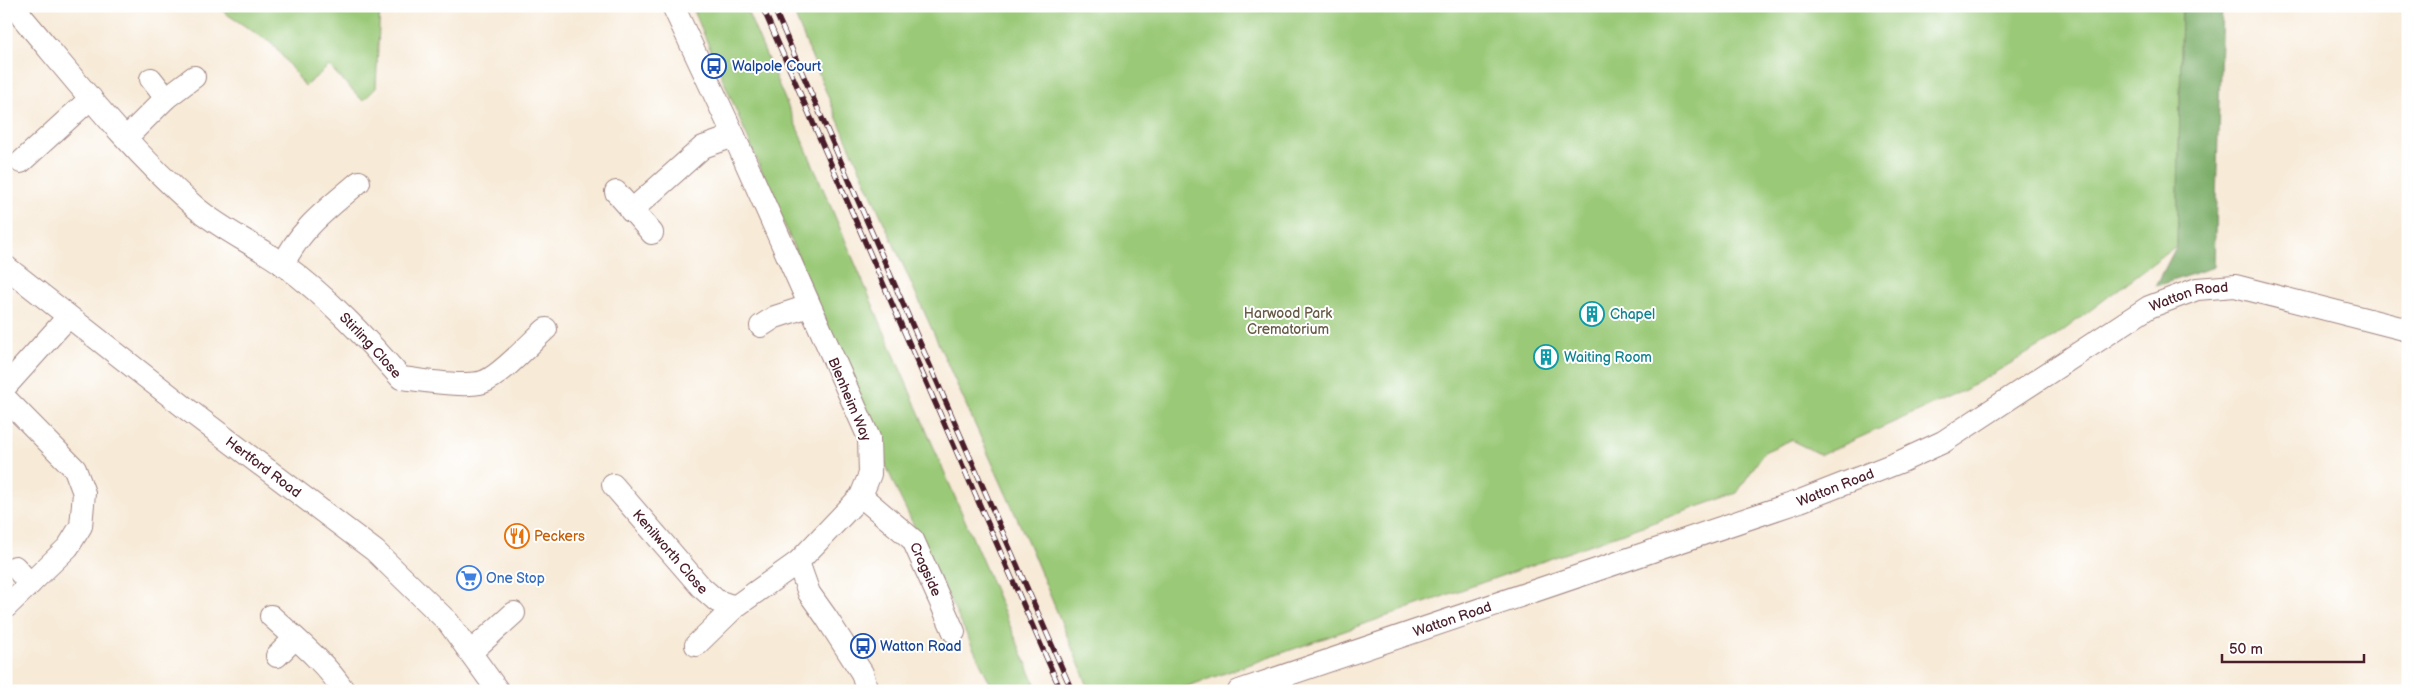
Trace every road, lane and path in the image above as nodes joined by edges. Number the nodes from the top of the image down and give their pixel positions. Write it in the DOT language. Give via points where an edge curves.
graph roads {
  1 [pos="17,6"];
  2 [pos="673,6"];
  3 [pos="194,77"];
  4 [pos="151,79"];
  5 [pos="91,98"];
  6 [pos="166,98"];
  7 [pos="734,136"];
  8 [pos="127,138"];
  9 [pos="21,162"];
  10 [pos="359,182"];
  11 [pos="616,192"];
  12 [pos="631,211"];
  13 [pos="652,234"];
  14 [pos="283,264"];
  15 [pos="6,267"];
  16 [pos="809,306"];
  17 [pos="68,317"];
  18 [pos="761,326"];
  19 [pos="546,329"];
  20 [pos="2408,330"];
  21 [pos="6,386"];
  22 [pos="6,400"];
  23 [pos="613,485"];
  24 [pos="861,496"];
  25 [pos="798,562"];
  26 [pos="15,567"];
  27 [pos="30,584"];
  28 [pos="6,607"];
  29 [pos="735,607"];
  30 [pos="514,613"];
  31 [pos="271,616"];
  32 [pos="954,632"];
  33 [pos="295,638"];
  34 [pos="696,645"];
  35 [pos="471,652"];
  36 [pos="277,656"];
  37 [pos="344,691"];
  38 [pos="498,691"];
  39 [pos="867,691"];
  40 [pos="1239,691"];
  1 -- 5 [label="street, Stirling Close"];
  2 -- 7 [label="street, Blenheim Way"];
  3 -- 6 [label="street"];
  4 -- 6 [label="street"];
  5 -- 8 [label="street, Stirling Close"];
  5 -- 9 [label="street" via="56,143"];
  6 -- 8 [label="street"];
  7 -- 12 [label="street" via="703,146"];
  7 -- 16 [label="street, Blenheim Way"];
  8 -- 14 [label="street, Stirling Close" via="197,209"];
  10 -- 14 [label="street" via="307,227 292,245"];
  11 -- 12 [label="street"];
  12 -- 13 [label="street"];
  14 -- 19 [label="street, Stirling Close" via="351,322 401,378 470,384 483,382 498,373"];
  15 -- 17 [label="street, Hertford Road"];
  16 -- 18 [label="street" via="776,317"];
  16 -- 24 [label="street, Blenheim Way" via="869,438 870,474"];
  17 -- 21 [label="street"];
  17 -- 35 [label="street, Hertford Road" via="375,551 448,622"];
  20 -- 40 [label="street, Watton Road" via="2235,286 2197,289 2149,307 1942,442 1902,461 1800,500"];
  22 -- 27 [label="street" via="75,469 84,493 81,526 68,547"];
  23 -- 29 [label="street, Kenilworth Close" via="701,587 717,601"];
  24 -- 25 [label="street, Blenheim Way"];
  24 -- 32 [label="street, Cragside" via="913,540"];
  25 -- 29 [label="street"];
  25 -- 39 [label="street" via="808,593 862,673"];
  26 -- 27 [label="street"];
  27 -- 28 [label="street"];
  29 -- 34 [label="street"];
  30 -- 35 [label="street"];
  31 -- 33 [label="street"];
  33 -- 36 [label="street"];
  33 -- 37 [label="street"];
  35 -- 38 [label="street, Hertford Road"];
}
